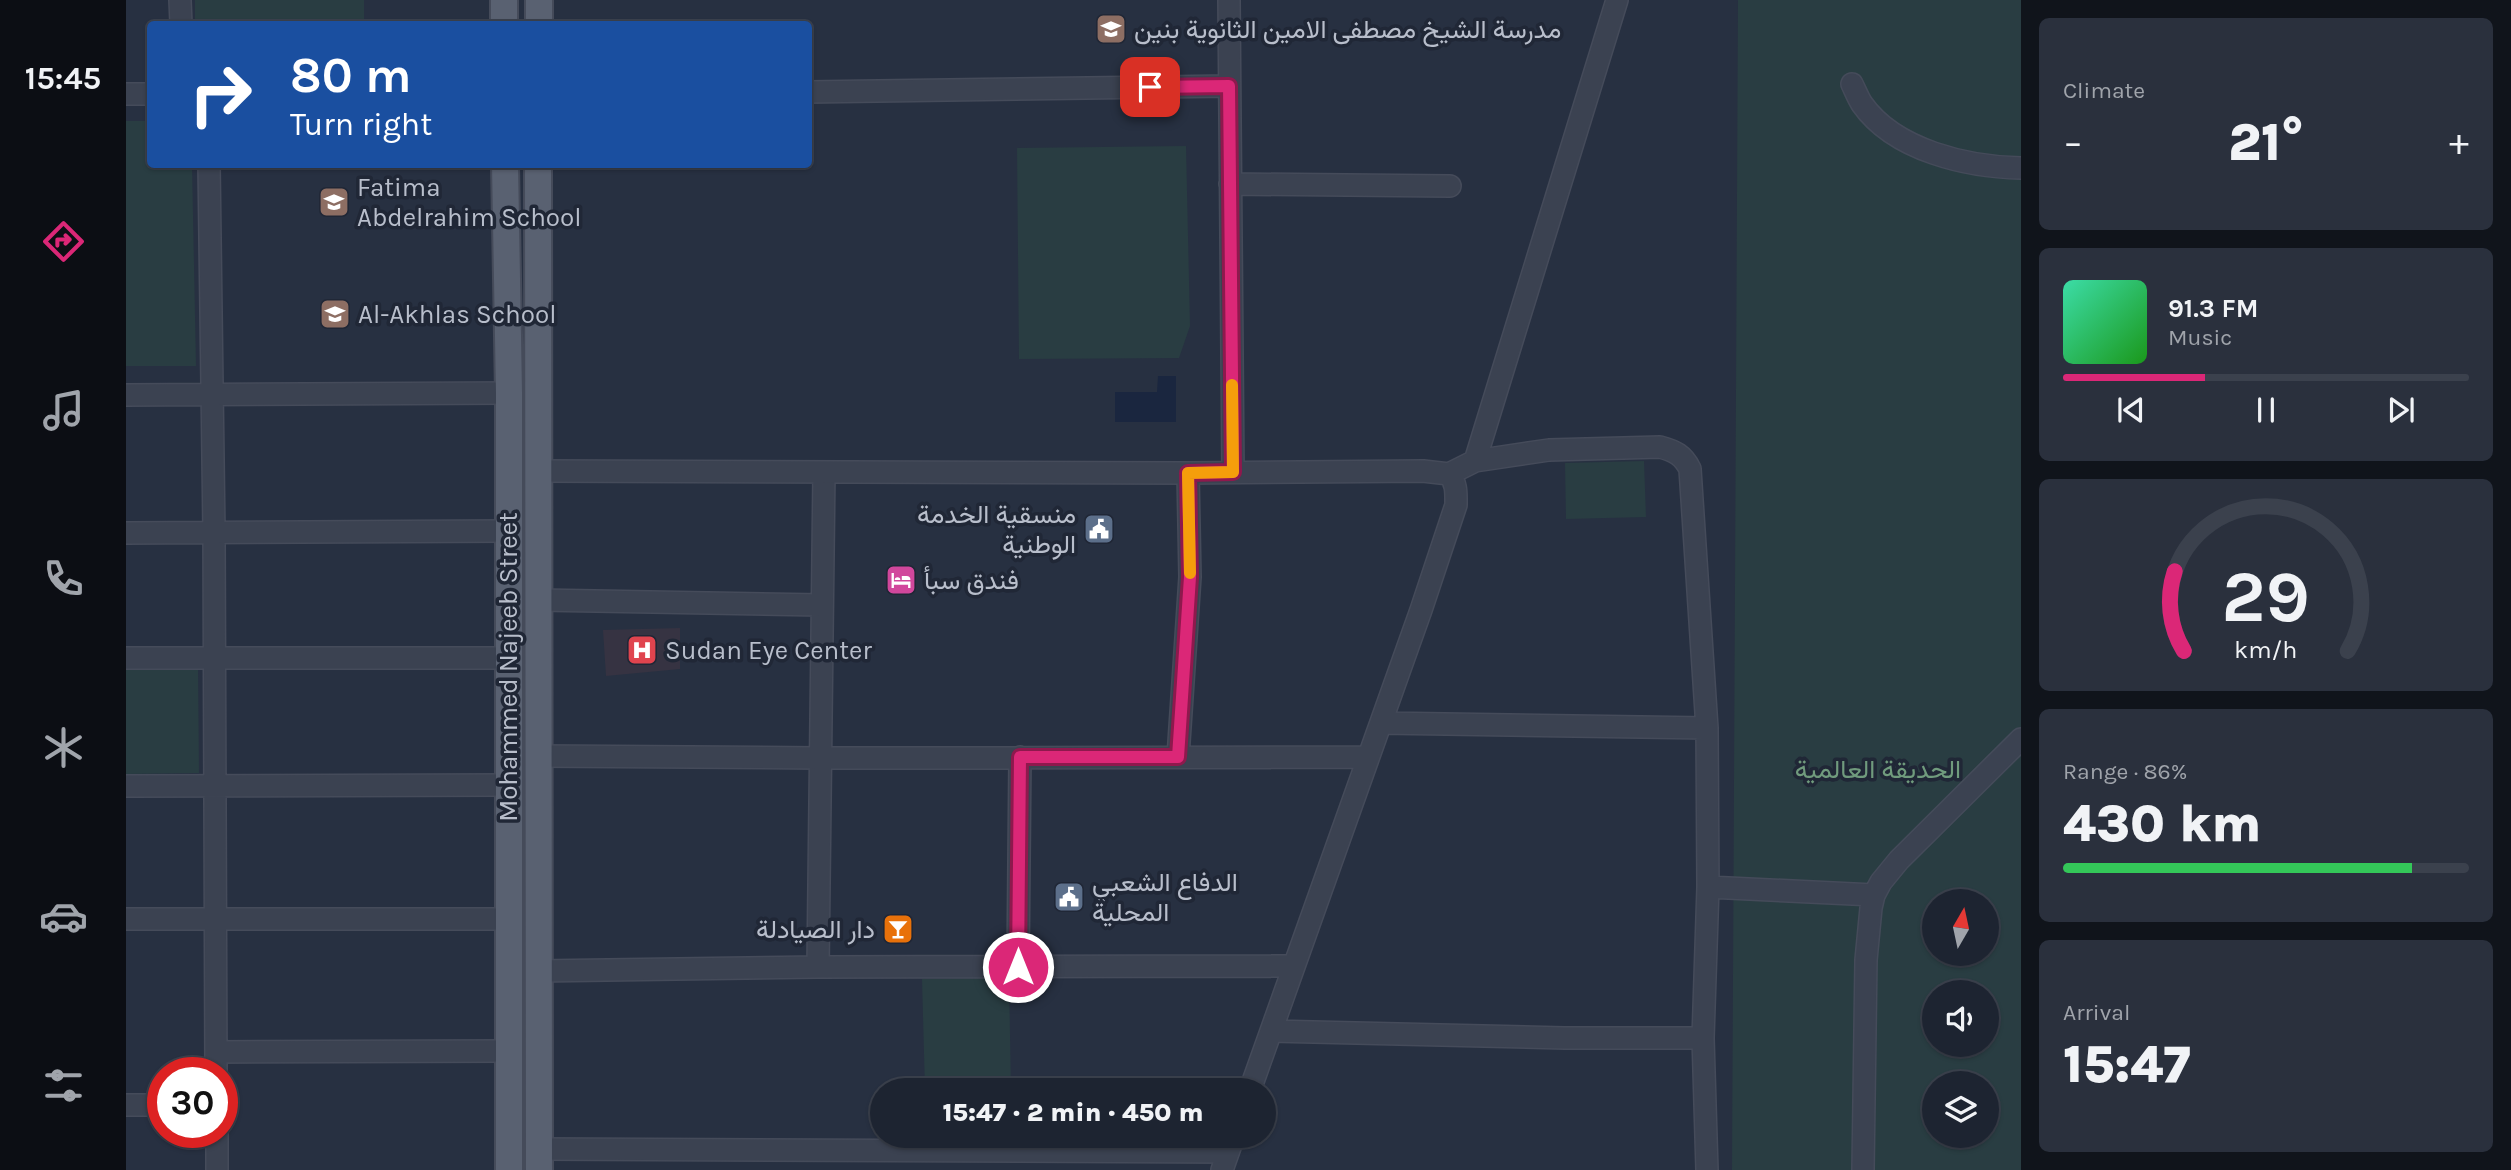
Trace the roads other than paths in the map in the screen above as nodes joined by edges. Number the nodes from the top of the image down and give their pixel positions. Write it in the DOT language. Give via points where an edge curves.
graph roads {
  1 [pos="180,0"];
  2 [pos="504,0"];
  3 [pos="539,0"];
  4 [pos="1229,0"];
  5 [pos="1617,0"];
  6 [pos="181,21"];
  7 [pos="504,21"];
  8 [pos="539,21"];
  9 [pos="1852,84"];
  10 [pos="1229,86"];
  11 [pos="812,92"];
  12 [pos="126,94"];
  13 [pos="147,94"];
  14 [pos="2021,167"];
  15 [pos="209,168"];
  16 [pos="505,168"];
  17 [pos="538,168"];
  18 [pos="1230,184"];
  19 [pos="1450,186"];
  20 [pos="509,393"];
  21 [pos="126,395"];
  22 [pos="213,396"];
  23 [pos="1475,461"];
  24 [pos="539,471"];
  25 [pos="824,472"];
  26 [pos="1233,472"];
  27 [pos="1188,473"];
  28 [pos="1449,474"];
  29 [pos="508,531"];
  30 [pos="126,533"];
  31 [pos="214,533"];
  32 [pos="539,600"];
  33 [pos="821,605"];
  34 [pos="126,658"];
  35 [pos="214,658"];
  36 [pos="508,658"];
  37 [pos="1381,723"];
  38 [pos="1707,728"];
  39 [pos="2021,739"];
  40 [pos="540,756"];
  41 [pos="1020,757"];
  42 [pos="1178,757"];
  43 [pos="1368,757"];
  44 [pos="819,758"];
  45 [pos="508,785"];
  46 [pos="126,786"];
  47 [pos="214,786"];
  48 [pos="1708,887"];
  49 [pos="1874,895"];
  50 [pos="215,918"];
  51 [pos="126,919"];
  52 [pos="508,919"];
  53 [pos="1293,966"];
  54 [pos="818,967"];
  55 [pos="1018,967"];
  56 [pos="538,971"];
  57 [pos="1271,1031"];
  58 [pos="1703,1038"];
  59 [pos="509,1051"];
  60 [pos="216,1057"];
  61 [pos="238,1061"];
  62 [pos="1254,1078"];
  63 [pos="126,1105"];
  64 [pos="147,1105"];
  65 [pos="217,1148"];
  66 [pos="1228,1153"];
  67 [pos="539,1159"];
  68 [pos="217,1170"];
  69 [pos="509,1170"];
  70 [pos="1707,1170"];
  71 [pos="1863,1170"];
  1 -- 6 [label="street"];
  2 -- 7 [label="main road"];
  3 -- 8 [label="main road"];
  4 -- 10 [label="street"];
  5 -- 23 [label="street"];
  9 -- 14 [label="street" via="1861,104 1876,119 1923,149 1963,163"];
  10 -- 11 [label="street"];
  10 -- 18 [label="street"];
  12 -- 13 [label="street"];
  15 -- 22 [label="street"];
  16 -- 20 [label="main road, Mohammed Najeeb Street"];
  17 -- 24 [label="main road, Mohammed Najeeb Street"];
  18 -- 19 [label="street"];
  18 -- 26 [label="street"];
  20 -- 22 [label="street"];
  20 -- 29 [label="main road, Mohammed Najeeb Street"];
  21 -- 22 [label="street"];
  22 -- 31 [label="street"];
  23 -- 28 [label="street"];
  23 -- 38 [label="street" via="1549,450 1632,447 1660,447 1685,458 1690,469"];
  24 -- 25 [label="street"];
  24 -- 32 [label="main road, Mohammed Najeeb Street"];
  25 -- 27 [label="street"];
  25 -- 33 [label="street"];
  26 -- 27 [label="street"];
  26 -- 28 [label="street"];
  27 -- 42 [label="street" via="1190,577"];
  28 -- 37 [label="street" via="1454,480 1456,505"];
  29 -- 31 [label="street"];
  29 -- 36 [label="main road, Mohammed Najeeb Street"];
  30 -- 31 [label="street"];
  31 -- 35 [label="street"];
  32 -- 33 [label="street"];
  32 -- 40 [label="main road, Mohammed Najeeb Street"];
  33 -- 44 [label="street"];
  34 -- 35 [label="street"];
  35 -- 36 [label="street"];
  35 -- 47 [label="street"];
  36 -- 45 [label="main road, Mohammed Najeeb Street"];
  37 -- 38 [label="street"];
  37 -- 43 [label="street"];
  38 -- 48 [label="street"];
  39 -- 49 [label="street" via="1899,860"];
  40 -- 44 [label="street"];
  40 -- 56 [label="main road, Mohammed Najeeb Street"];
  41 -- 42 [label="street"];
  41 -- 44 [label="street"];
  41 -- 55 [label="street"];
  42 -- 43 [label="street"];
  43 -- 53 [label="street"];
  44 -- 54 [label="street"];
  45 -- 47 [label="street"];
  45 -- 52 [label="main road, Mohammed Najeeb Street"];
  46 -- 47 [label="street"];
  47 -- 50 [label="street"];
  48 -- 49 [label="street"];
  48 -- 58 [label="street"];
  49 -- 71 [label="street" via="1866,960"];
  50 -- 51 [label="street"];
  50 -- 52 [label="street"];
  50 -- 60 [label="street"];
  52 -- 59 [label="main road, Mohammed Najeeb Street"];
  53 -- 55 [label="street"];
  53 -- 57 [label="street"];
  54 -- 55 [label="street"];
  54 -- 56 [label="street"];
  56 -- 67 [label="main road, Mohammed Najeeb Street"];
  57 -- 58 [label="street"];
  57 -- 62 [label="street"];
  58 -- 70 [label="street"];
  59 -- 61 [label="street"];
  59 -- 69 [label="main road, Mohammed Najeeb Street"];
  63 -- 64 [label="street"];
  65 -- 68 [label="street"];
  66 -- 67 [label="street"];
}
